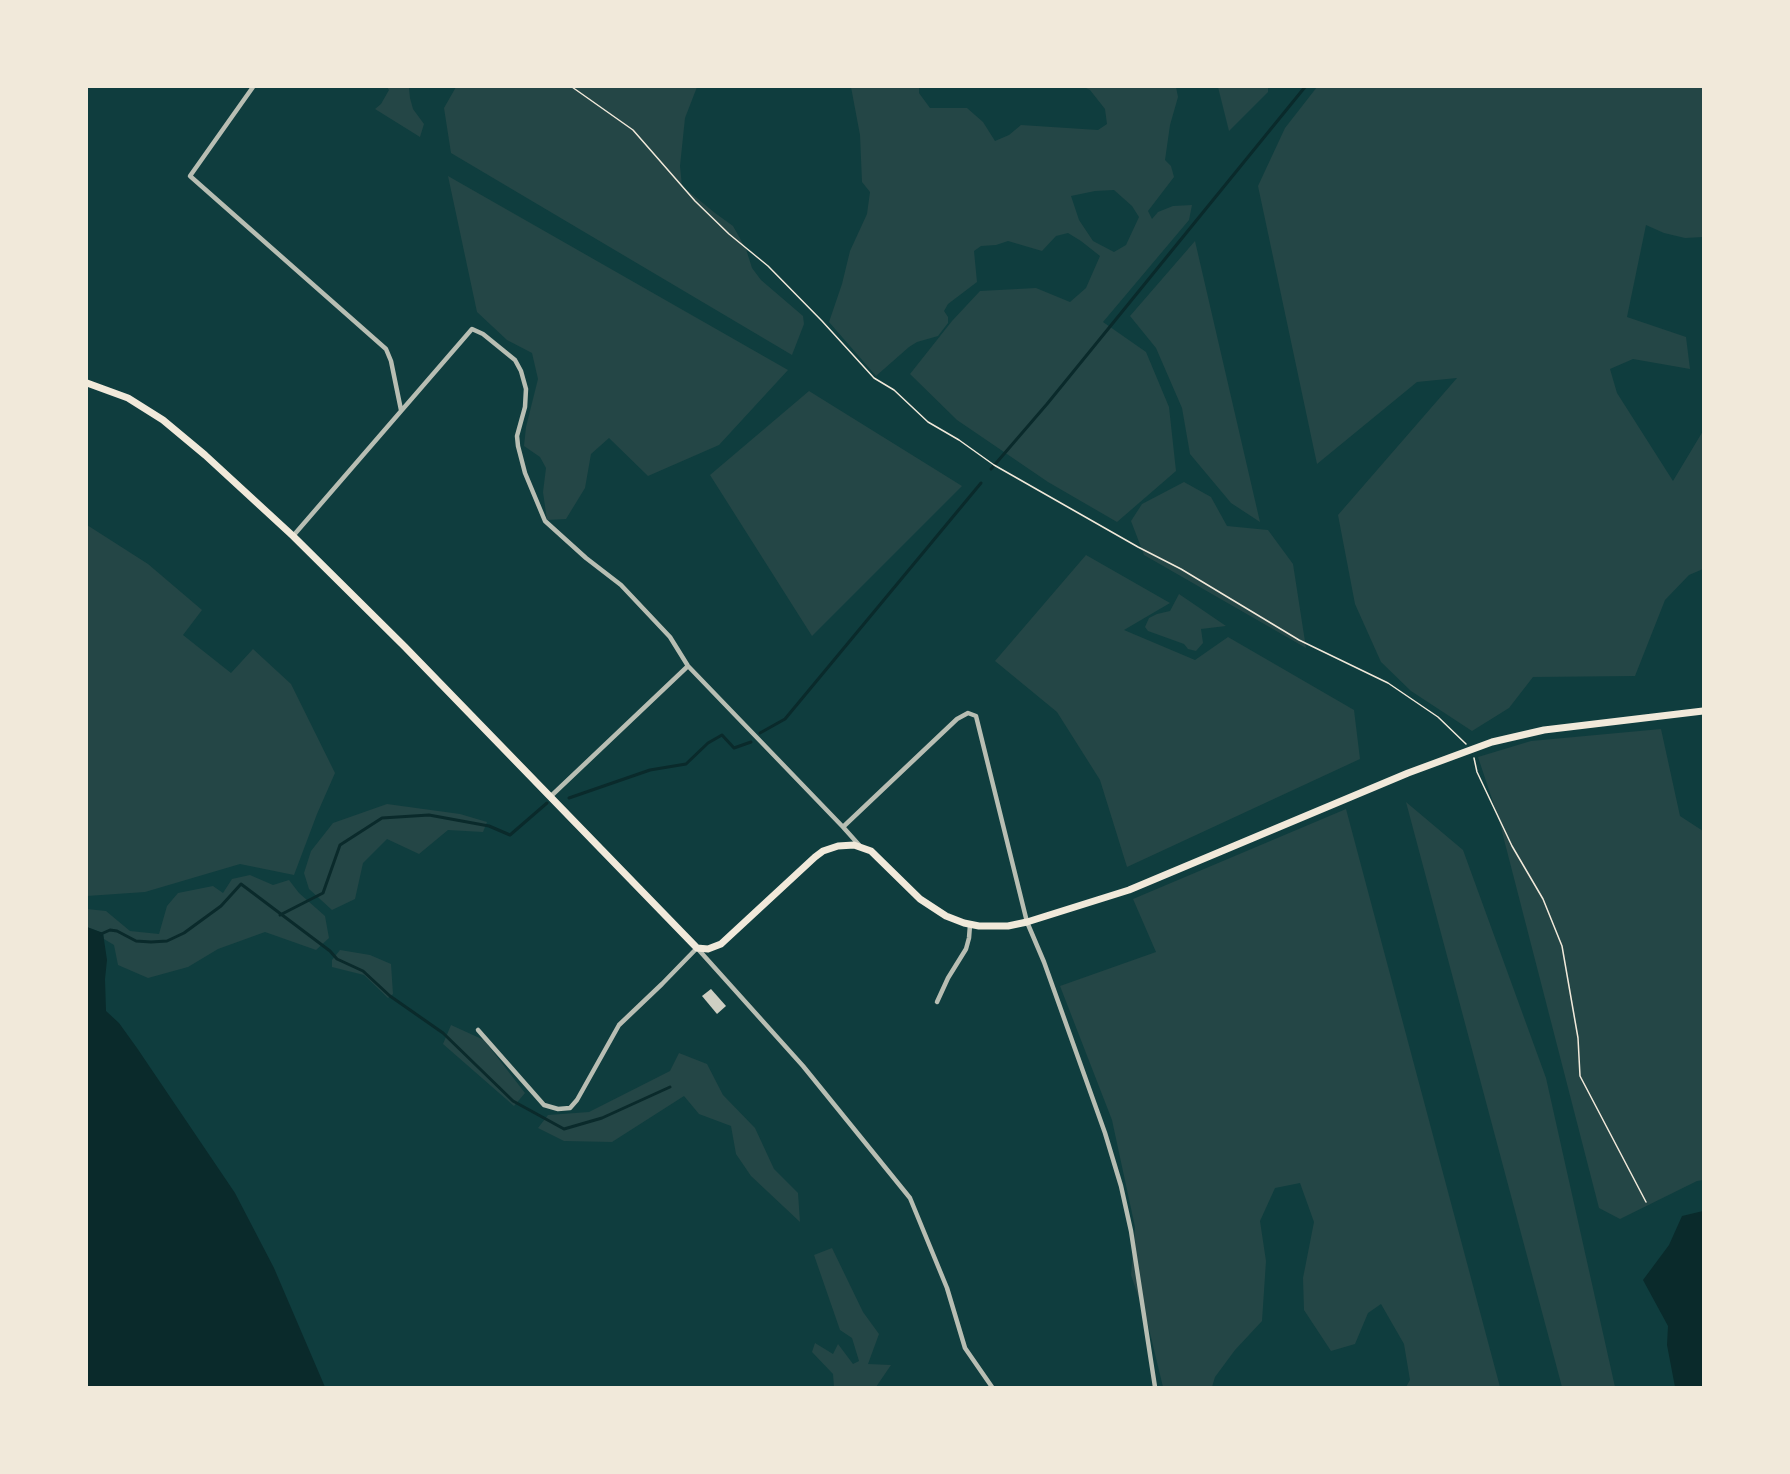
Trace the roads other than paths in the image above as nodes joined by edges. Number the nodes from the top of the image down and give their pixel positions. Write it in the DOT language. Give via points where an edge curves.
graph roads {
  1 [pos="253,87"];
  2 [pos="87,383"];
  3 [pos="401,410"];
  4 [pos="293,536"];
  5 [pos="688,666"];
  6 [pos="1703,711"];
  7 [pos="550,797"];
  8 [pos="843,827"];
  9 [pos="860,846"];
  10 [pos="1027,922"];
  11 [pos="970,924"];
  12 [pos="697,948"];
  13 [pos="937,1002"];
  14 [pos="478,1030"];
  15 [pos="992,1387"];
  16 [pos="1155,1387"];
  1 -- 3 [label="street" via="190,176 386,349"];
  2 -- 4 [label="main road" via="128,398 164,420"];
  3 -- 4 [label="street"];
  3 -- 5 [label="street" via="472,329 515,360 526,389 518,446 545,521 621,585 670,637"];
  4 -- 7 [label="main road"];
  5 -- 7 [label="street"];
  5 -- 8 [label="street"];
  6 -- 10 [label="main road" via="1544,730 1502,739 1408,773 1129,890"];
  7 -- 12 [label="main road"];
  8 -- 9 [label="street"];
  8 -- 10 [label="street" via="957,719 971,713 978,722"];
  9 -- 11 [label="main road" via="873,853 930,907"];
  9 -- 12 [label="main road" via="838,846 819,854 724,942"];
  10 -- 11 [label="main road" via="998,927"];
  10 -- 16 [label="street" via="1121,1186"];
  11 -- 13 [label="street" via="966,949"];
  12 -- 14 [label="street" via="619,1025 570,1108 544,1105"];
  12 -- 15 [label="street" via="803,1066 910,1198 948,1288 965,1348"];
}
